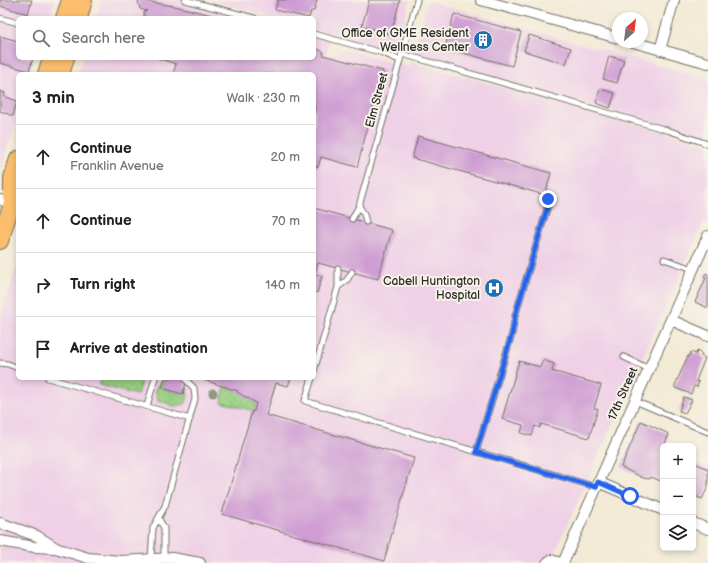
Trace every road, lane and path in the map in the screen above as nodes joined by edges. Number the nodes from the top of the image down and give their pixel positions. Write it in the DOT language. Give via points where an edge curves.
graph roads {
  1 [pos="70,0"];
  2 [pos="84,0"];
  3 [pos="185,0"];
  4 [pos="417,0"];
  5 [pos="481,0"];
  6 [pos="674,0"];
  7 [pos="65,16"];
  8 [pos="80,16"];
  9 [pos="246,16"];
  10 [pos="0,18"];
  11 [pos="16,22"];
  12 [pos="316,35"];
  13 [pos="612,36"];
  14 [pos="648,47"];
  15 [pos="660,50"];
  16 [pos="402,54"];
  17 [pos="50,60"];
  18 [pos="65,60"];
  19 [pos="399,60"];
  20 [pos="708,63"];
  21 [pos="47,72"];
  22 [pos="62,72"];
  23 [pos="708,144"];
  24 [pos="16,165"];
  25 [pos="10,199"];
  26 [pos="548,199"];
  27 [pos="359,206"];
  28 [pos="352,219"];
  29 [pos="366,222"];
  30 [pos="708,237"];
  31 [pos="0,241"];
  32 [pos="664,259"];
  33 [pos="338,268"];
  34 [pos="693,269"];
  35 [pos="352,272"];
  36 [pos="338,287"];
  37 [pos="671,320"];
  38 [pos="708,336"];
  39 [pos="624,357"];
  40 [pos="0,363"];
  41 [pos="316,364"];
  42 [pos="16,367"];
  43 [pos="649,369"];
  44 [pos="55,380"];
  45 [pos="154,380"];
  46 [pos="186,380"];
  47 [pos="311,380"];
  48 [pos="635,401"];
  49 [pos="146,406"];
  50 [pos="190,419"];
  51 [pos="708,432"];
  52 [pos="476,452"];
  53 [pos="597,485"];
  54 [pos="660,509"];
  55 [pos="159,519"];
  56 [pos="0,523"];
  57 [pos="696,524"];
  58 [pos="708,529"];
  59 [pos="0,541"];
  60 [pos="56,548"];
  61 [pos="151,558"];
  62 [pos="164,558"];
  63 [pos="200,563"];
  64 [pos="547,563"];
  65 [pos="562,563"];
  1 -- 7 [label="main road"];
  2 -- 8 [label="main road"];
  3 -- 9 [label="lane"];
  4 -- 16 [label="lane, Elm Street"];
  5 -- 13 [label="street"];
  6 -- 15 [label="street"];
  10 -- 11 [label="lane"];
  12 -- 19 [label="lane" via="383,53"];
  14 -- 15 [label="street"];
  15 -- 20 [label="street"];
  16 -- 19 [label="lane, Elm Street"];
  16 -- 23 [label="lane"];
  17 -- 21 [label="main road"];
  18 -- 22 [label="main road"];
  19 -- 27 [label="lane, Elm Street"];
  24 -- 25 [label="main road"];
  25 -- 31 [label="main road"];
  26 -- 52 [label="lane" via="512,334"];
  27 -- 28 [label="lane, Elm Street"];
  27 -- 29 [label="lane"];
  30 -- 34 [label="street, 17th Street"];
  32 -- 34 [label="lane"];
  33 -- 36 [label="lane"];
  34 -- 37 [label="street, 17th Street"];
  35 -- 36 [label="lane"];
  36 -- 41 [label="lane"];
  37 -- 38 [label="street"];
  37 -- 43 [label="street, 17th Street"];
  39 -- 43 [label="lane"];
  40 -- 42 [label="lane"];
  43 -- 48 [label="street, 17th Street"];
  44 -- 49 [label="lane"];
  45 -- 49 [label="lane"];
  46 -- 50 [label="lane" via="192,384 195,393"];
  47 -- 52 [label="lane" via="306,401"];
  48 -- 51 [label="lane"];
  48 -- 53 [label="street, 17th Street"];
  49 -- 50 [label="lane"];
  50 -- 55 [label="lane"];
  52 -- 53 [label="lane"];
  53 -- 54 [label="street"];
  53 -- 65 [label="street, 17th Street"];
  55 -- 61 [label="lane" via="154,524 152,533"];
  55 -- 62 [label="lane" via="164,528"];
  56 -- 60 [label="street" via="37,536"];
  57 -- 58 [label="street"];
  59 -- 60 [label="street"];
  60 -- 61 [label="street" via="72,554 106,560"];
  61 -- 62 [label="street"];
  62 -- 63 [label="street"];
  64 -- 65 [label="street" via="551,560"];
}
